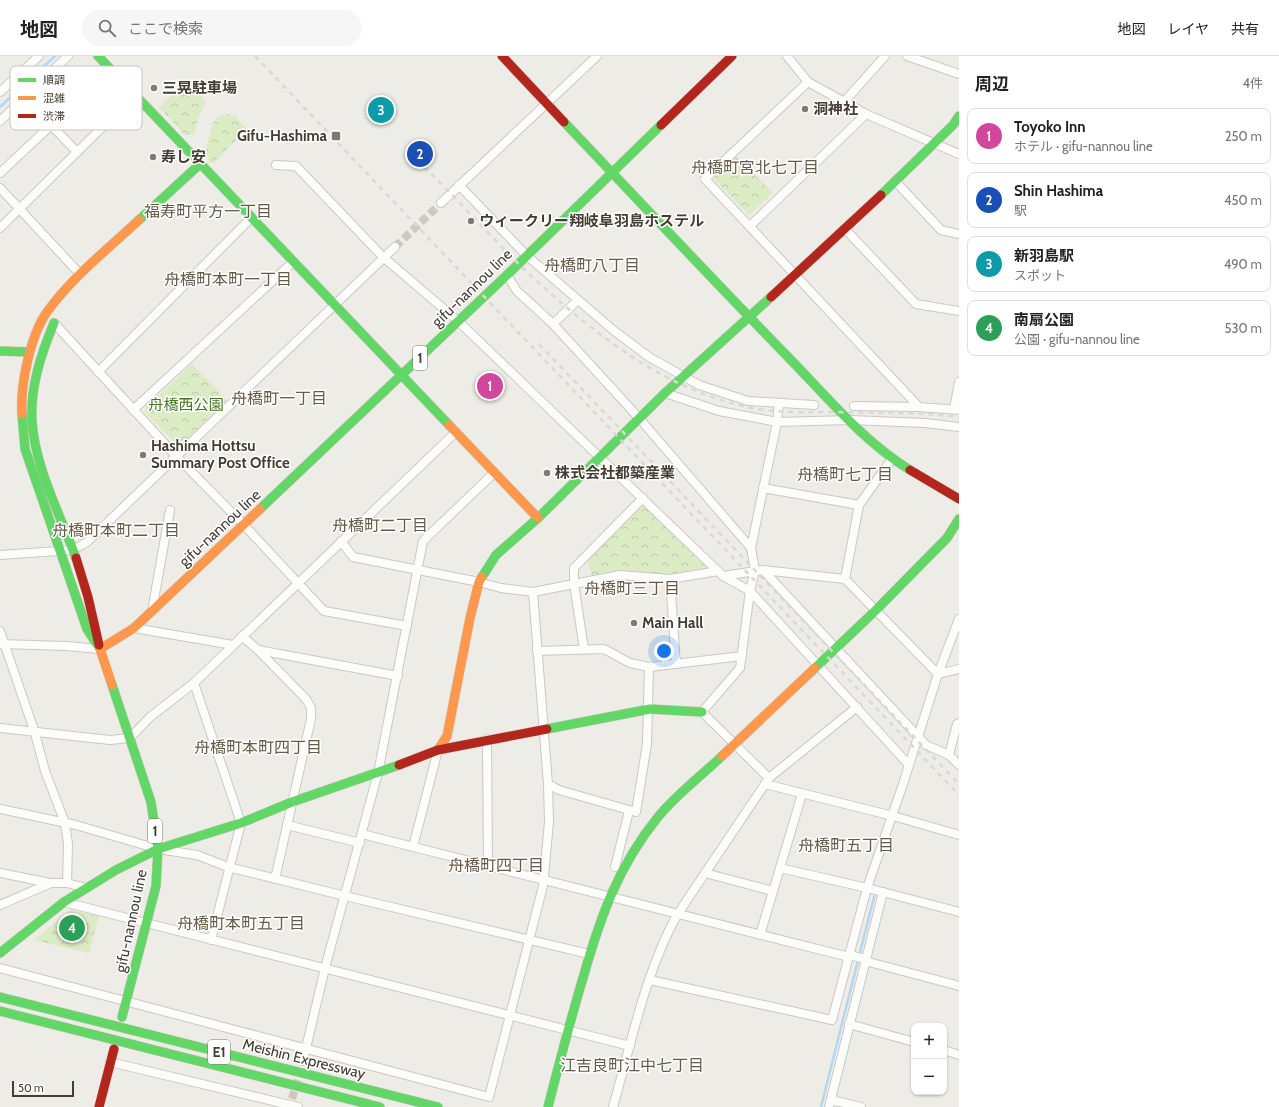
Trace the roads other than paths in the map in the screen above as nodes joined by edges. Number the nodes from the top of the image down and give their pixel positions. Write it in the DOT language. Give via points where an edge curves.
graph roads {
  1 [pos="39,56"];
  2 [pos="68,56"];
  3 [pos="98,56"];
  4 [pos="502,56"];
  5 [pos="597,56"];
  6 [pos="732,56"];
  7 [pos="787,56"];
  8 [pos="885,56"];
  9 [pos="907,56"];
  10 [pos="28,66"];
  11 [pos="58,66"];
  12 [pos="107,66"];
  13 [pos="959,74"];
  14 [pos="808,82"];
  15 [pos="10,83"];
  16 [pos="0,92"];
  17 [pos="844,102"];
  18 [pos="142,104"];
  19 [pos="548,104"];
  20 [pos="10,112"];
  21 [pos="866,114"];
  22 [pos="959,116"];
  23 [pos="0,121"];
  24 [pos="47,130"];
  25 [pos="55,130"];
  26 [pos="99,130"];
  27 [pos="934,144"];
  28 [pos="77,152"];
  29 [pos="959,154"];
  30 [pos="200,164"];
  31 [pos="276,165"];
  32 [pos="0,173"];
  33 [pos="611,173"];
  34 [pos="895,181"];
  35 [pos="459,185"];
  36 [pos="0,188"];
  37 [pos="441,203"];
  38 [pos="19,209"];
  39 [pos="251,218"];
  40 [pos="750,226"];
  41 [pos="0,228"];
  42 [pos="845,229"];
  43 [pos="959,234"];
  44 [pos="395,247"];
  45 [pos="526,255"];
  46 [pos="384,257"];
  47 [pos="293,262"];
  48 [pos="80,274"];
  49 [pos="507,275"];
  50 [pos="796,276"];
  51 [pos="578,300"];
  52 [pos="334,305"];
  53 [pos="959,311"];
  54 [pos="749,317"];
  55 [pos="458,321"];
  56 [pos="54,323"];
  57 [pos="553,324"];
  58 [pos="0,351"];
  59 [pos="29,352"];
  60 [pos="98,372"];
  61 [pos="402,376"];
  62 [pos="684,376"];
  63 [pos="959,382"];
  64 [pos="665,393"];
  65 [pos="778,404"];
  66 [pos="814,405"];
  67 [pos="854,406"];
  68 [pos="919,406"];
  69 [pos="957,409"];
  70 [pos="133,410"];
  71 [pos="639,418"];
  72 [pos="850,420"];
  73 [pos="777,422"];
  74 [pos="959,427"];
  75 [pos="456,432"];
  76 [pos="176,456"];
  77 [pos="600,457"];
  78 [pos="892,459"];
  79 [pos="494,473"];
  80 [pos="764,488"];
  81 [pos="643,498"];
  82 [pos="959,499"];
  83 [pos="859,506"];
  84 [pos="170,510"];
  85 [pos="538,518"];
  86 [pos="959,519"];
  87 [pos="244,525"];
  88 [pos="341,541"];
  89 [pos="751,548"];
  90 [pos="73,550"];
  91 [pos="62,552"];
  92 [pos="0,555"];
  93 [pos="417,569"];
  94 [pos="759,570"];
  95 [pos="720,574"];
  96 [pos="670,579"];
  97 [pos="845,579"];
  98 [pos="479,582"];
  99 [pos="297,584"];
  100 [pos="574,584"];
  101 [pos="750,591"];
  102 [pos="533,592"];
  103 [pos="152,611"];
  104 [pos="875,611"];
  105 [pos="959,619"];
  106 [pos="407,626"];
  107 [pos="134,628"];
  108 [pos="0,631"];
  109 [pos="242,636"];
  110 [pos="2,644"];
  111 [pos="233,645"];
  112 [pos="834,648"];
  113 [pos="100,649"];
  114 [pos="584,649"];
  115 [pos="258,650"];
  116 [pos="537,651"];
  117 [pos="742,656"];
  118 [pos="676,664"];
  119 [pos="818,664"];
  120 [pos="649,667"];
  121 [pos="959,669"];
  122 [pos="938,674"];
  123 [pos="398,676"];
  124 [pos="194,683"];
  125 [pos="857,707"];
  126 [pos="650,709"];
  127 [pos="702,712"];
  128 [pos="959,723"];
  129 [pos="0,728"];
  130 [pos="543,730"];
  131 [pos="35,733"];
  132 [pos="918,737"];
  133 [pos="130,738"];
  134 [pos="487,739"];
  135 [pos="735,743"];
  136 [pos="438,750"];
  137 [pos="949,755"];
  138 [pos="909,765"];
  139 [pos="959,765"];
  140 [pos="378,774"];
  141 [pos="767,781"];
  142 [pos="548,784"];
  143 [pos="802,794"];
  144 [pos="292,802"];
  145 [pos="0,809"];
  146 [pos="629,811"];
  147 [pos="893,816"];
  148 [pos="66,823"];
  149 [pos="241,823"];
  150 [pos="287,825"];
  151 [pos="362,834"];
  152 [pos="959,835"];
  153 [pos="360,844"];
  154 [pos="413,847"];
  155 [pos="158,849"];
  156 [pos="488,866"];
  157 [pos="228,867"];
  158 [pos="615,867"];
  159 [pos="780,868"];
  160 [pos="0,873"];
  161 [pos="705,873"];
  162 [pos="275,878"];
  163 [pos="543,880"];
  164 [pos="51,883"];
  165 [pos="67,883"];
  166 [pos="86,888"];
  167 [pos="867,888"];
  168 [pos="773,891"];
  169 [pos="883,892"];
  170 [pos="345,896"];
  171 [pos="609,897"];
  172 [pos="64,902"];
  173 [pos="0,905"];
  174 [pos="959,912"];
  175 [pos="677,915"];
  176 [pos="146,923"];
  177 [pos="760,935"];
  178 [pos="211,940"];
  179 [pos="529,941"];
  180 [pos="0,953"];
  181 [pos="589,954"];
  182 [pos="850,956"];
  183 [pos="865,960"];
  184 [pos="0,968"];
  185 [pos="325,968"];
  186 [pos="650,980"];
  187 [pos="959,986"];
  188 [pos="0,997"];
  189 [pos="126,1003"];
  190 [pos="0,1011"];
  191 [pos="509,1016"];
  192 [pos="122,1017"];
  193 [pos="849,1024"];
  194 [pos="567,1030"];
  195 [pos="911,1041"];
  196 [pos="630,1046"];
  197 [pos="114,1049"];
  198 [pos="304,1049"];
  199 [pos="947,1051"];
  200 [pos="959,1054"];
  201 [pos="303,1061"];
  202 [pos="110,1062"];
  203 [pos="830,1103"];
  204 [pos="290,1104"];
  205 [pos="99,1107"];
  206 [pos="298,1107"];
  207 [pos="380,1107"];
  208 [pos="438,1107"];
  209 [pos="548,1107"];
  210 [pos="613,1107"];
  211 [pos="861,1107"];
  1 -- 10 [label="street"];
  2 -- 11 [label="street"];
  3 -- 12 [label="main road"];
  4 -- 19 [label="main road"];
  5 -- 19 [label="street"];
  6 -- 33 [label="main road, gifu-nannou line / 1"];
  7 -- 14 [label="street"];
  8 -- 17 [label="street"];
  9 -- 13 [label="street"];
  14 -- 17 [label="street"];
  14 -- 40 [label="street" via="705,179"];
  15 -- 16 [label="street"];
  17 -- 21 [label="street"];
  18 -- 30 [label="main road"];
  19 -- 33 [label="main road"];
  19 -- 35 [label="street"];
  20 -- 23 [label="street"];
  21 -- 27 [label="street"];
  21 -- 40 [label="street"];
  22 -- 27 [label="main road"];
  24 -- 32 [label="street"];
  25 -- 28 [label="street"];
  26 -- 28 [label="street"];
  27 -- 29 [label="street"];
  27 -- 34 [label="main road"];
  28 -- 38 [label="street"];
  30 -- 39 [label="main road"];
  30 -- 48 [label="main road"];
  31 -- 46 [label="street" via="296,166"];
  33 -- 45 [label="main road, gifu-nannou line / 1"];
  33 -- 54 [label="main road"];
  34 -- 42 [label="main road"];
  34 -- 43 [label="street" via="941,230"];
  35 -- 37 [label="street"];
  35 -- 45 [label="street"];
  36 -- 38 [label="street"];
  38 -- 41 [label="street"];
  38 -- 48 [label="street"];
  39 -- 47 [label="main road"];
  39 -- 60 [label="street"];
  40 -- 50 [label="street"];
  42 -- 50 [label="main road"];
  42 -- 53 [label="street" via="916,304"];
  44 -- 46 [label="street"];
  45 -- 49 [label="main road, gifu-nannou line / 1"];
  45 -- 51 [label="street"];
  46 -- 52 [label="street"];
  46 -- 55 [label="street"];
  47 -- 52 [label="main road"];
  47 -- 70 [label="street"];
  48 -- 59 [label="main road" via="46,313"];
  49 -- 55 [label="main road, gifu-nannou line / 1"];
  49 -- 57 [label="street" via="517,291"];
  50 -- 54 [label="main road"];
  50 -- 68 [label="street"];
  51 -- 57 [label="street"];
  51 -- 62 [label="street" via="649,357"];
  52 -- 61 [label="main road"];
  52 -- 76 [label="street"];
  54 -- 62 [label="main road"];
  54 -- 72 [label="main road"];
  55 -- 61 [label="main road, gifu-nannou line / 1"];
  55 -- 77 [label="street"];
  56 -- 60 [label="street"];
  56 -- 90 [label="main road" via="43,347 34,382 32,420 39,456"];
  57 -- 71 [label="street"];
  58 -- 59 [label="main road"];
  59 -- 91 [label="main road" via="21,398 25,449"];
  60 -- 70 [label="street"];
  61 -- 75 [label="main road"];
  61 -- 87 [label="main road, gifu-nannou line / 1"];
  62 -- 64 [label="main road"];
  62 -- 65 [label="street" via="699,385 748,401"];
  63 -- 69 [label="street"];
  64 -- 71 [label="main road"];
  64 -- 73 [label="street" via="719,411"];
  65 -- 66 [label="street"];
  65 -- 73 [label="street"];
  67 -- 68 [label="street"];
  68 -- 69 [label="street"];
  70 -- 76 [label="street"];
  71 -- 77 [label="main road"];
  71 -- 89 [label="street"];
  72 -- 73 [label="street"];
  72 -- 74 [label="street"];
  72 -- 78 [label="main road"];
  73 -- 80 [label="street"];
  75 -- 79 [label="main road"];
  75 -- 88 [label="street"];
  76 -- 87 [label="street"];
  76 -- 90 [label="street" via="87,542"];
  77 -- 81 [label="street"];
  77 -- 85 [label="main road"];
  78 -- 82 [label="main road"];
  78 -- 83 [label="street"];
  79 -- 85 [label="main road"];
  79 -- 93 [label="street" via="423,541"];
  80 -- 83 [label="street"];
  80 -- 89 [label="street"];
  81 -- 95 [label="street"];
  81 -- 100 [label="street" via="574,568"];
  83 -- 97 [label="street"];
  84 -- 103 [label="street"];
  85 -- 98 [label="main road" via="496,555"];
  86 -- 104 [label="main road" via="947,538"];
  87 -- 99 [label="street"];
  87 -- 103 [label="main road, gifu-nannou line / 1"];
  88 -- 93 [label="street" via="353,558"];
  88 -- 99 [label="street"];
  89 -- 94 [label="street"];
  90 -- 91 [label="street"];
  90 -- 113 [label="main road" via="95,619"];
  91 -- 92 [label="street"];
  91 -- 113 [label="main road" via="87,629"];
  93 -- 98 [label="street"];
  93 -- 106 [label="street"];
  94 -- 95 [label="street"];
  94 -- 97 [label="street"];
  94 -- 101 [label="street"];
  94 -- 112 [label="street"];
  95 -- 96 [label="street"];
  95 -- 101 [label="street"];
  96 -- 100 [label="street" via="620,575"];
  96 -- 118 [label="street"];
  97 -- 104 [label="street"];
  98 -- 102 [label="street"];
  98 -- 136 [label="main road" via="447,736"];
  99 -- 106 [label="street" via="324,611"];
  99 -- 109 [label="street"];
  100 -- 102 [label="street"];
  100 -- 114 [label="street"];
  101 -- 117 [label="street"];
  101 -- 119 [label="street"];
  102 -- 116 [label="street"];
  103 -- 107 [label="main road, gifu-nannou line / 1"];
  104 -- 112 [label="main road"];
  104 -- 122 [label="street"];
  105 -- 122 [label="street"];
  106 -- 123 [label="street"];
  107 -- 111 [label="street"];
  107 -- 113 [label="main road, gifu-nannou line / 1"];
  108 -- 110 [label="street"];
  109 -- 111 [label="street"];
  109 -- 115 [label="street"];
  110 -- 113 [label="street"];
  110 -- 131 [label="street"];
  111 -- 124 [label="street"];
  112 -- 119 [label="main road"];
  112 -- 132 [label="street"];
  113 -- 133 [label="main road, gifu-nannou line / 1"];
  114 -- 116 [label="street"];
  114 -- 120 [label="street" via="604,649 630,663"];
  115 -- 123 [label="street"];
  115 -- 144 [label="street" via="306,699 311,708 311,719"];
  116 -- 130 [label="street"];
  117 -- 118 [label="street"];
  117 -- 127 [label="street" via="740,668"];
  118 -- 120 [label="street"];
  119 -- 125 [label="street"];
  119 -- 135 [label="main road"];
  120 -- 126 [label="street"];
  121 -- 122 [label="street"];
  122 -- 132 [label="street"];
  123 -- 140 [label="street"];
  124 -- 133 [label="street" via="150,717"];
  124 -- 149 [label="street"];
  125 -- 138 [label="street"];
  125 -- 141 [label="street"];
  126 -- 127 [label="main road"];
  126 -- 130 [label="main road"];
  126 -- 146 [label="street" via="636,812"];
  127 -- 135 [label="street"];
  128 -- 137 [label="street"];
  129 -- 131 [label="street"];
  130 -- 134 [label="main road"];
  130 -- 142 [label="street"];
  131 -- 133 [label="street" via="110,740"];
  131 -- 148 [label="street" via="45,771"];
  132 -- 137 [label="street" via="926,745"];
  132 -- 138 [label="street"];
  133 -- 155 [label="main road, gifu-nannou line / 1" via="152,802"];
  134 -- 136 [label="main road"];
  134 -- 156 [label="street"];
  135 -- 141 [label="street"];
  135 -- 171 [label="main road" via="678,794 657,818 627,862"];
  136 -- 140 [label="main road"];
  136 -- 154 [label="street"];
  137 -- 139 [label="street"];
  138 -- 147 [label="street"];
  140 -- 144 [label="main road"];
  140 -- 151 [label="street"];
  141 -- 143 [label="street"];
  141 -- 161 [label="street"];
  142 -- 146 [label="street" via="559,790"];
  142 -- 163 [label="street" via="549,822"];
  143 -- 147 [label="street"];
  143 -- 159 [label="street"];
  144 -- 149 [label="main road"];
  144 -- 150 [label="street"];
  145 -- 148 [label="street"];
  146 -- 158 [label="street"];
  147 -- 152 [label="street"];
  147 -- 167 [label="street"];
  148 -- 155 [label="street"];
  148 -- 165 [label="street"];
  149 -- 155 [label="main road"];
  149 -- 157 [label="street"];
  150 -- 153 [label="street"];
  150 -- 162 [label="street"];
  151 -- 153 [label="street"];
  151 -- 154 [label="street"];
  153 -- 170 [label="street"];
  154 -- 156 [label="street"];
  155 -- 157 [label="street" via="197,855"];
  155 -- 166 [label="main road"];
  155 -- 176 [label="main road, gifu-nannou line / 1" via="156,886"];
  156 -- 163 [label="street"];
  157 -- 162 [label="street"];
  157 -- 178 [label="street"];
  159 -- 167 [label="street"];
  159 -- 168 [label="street"];
  160 -- 164 [label="street"];
  161 -- 168 [label="street"];
  161 -- 175 [label="street"];
  162 -- 170 [label="street"];
  163 -- 171 [label="street"];
  163 -- 179 [label="street"];
  164 -- 165 [label="street"];
  164 -- 173 [label="street"];
  165 -- 166 [label="street"];
  166 -- 172 [label="main road"];
  167 -- 169 [label="street"];
  167 -- 182 [label="street"];
  168 -- 177 [label="street"];
  169 -- 174 [label="street"];
  169 -- 183 [label="street"];
  170 -- 179 [label="street"];
  170 -- 185 [label="street"];
  171 -- 175 [label="street"];
  171 -- 181 [label="main road"];
  172 -- 176 [label="street"];
  172 -- 180 [label="main road"];
  175 -- 177 [label="street"];
  175 -- 186 [label="street" via="664,939"];
  176 -- 178 [label="street"];
  176 -- 189 [label="main road, gifu-nannou line / 1"];
  177 -- 182 [label="street"];
  178 -- 185 [label="street"];
  179 -- 181 [label="street" via="537,940"];
  179 -- 191 [label="street"];
  181 -- 194 [label="main road"];
  182 -- 183 [label="street"];
  182 -- 186 [label="street" via="832,1020"];
  183 -- 187 [label="street"];
  183 -- 193 [label="street"];
  184 -- 189 [label="street"];
  185 -- 191 [label="street"];
  185 -- 198 [label="street"];
  186 -- 196 [label="street"];
  188 -- 208 [label="main road, Meishin Expressway / E1"];
  189 -- 192 [label="main road, gifu-nannou line / 1"];
  189 -- 198 [label="street"];
  190 -- 207 [label="main road, Meishin Expressway / E1"];
  191 -- 194 [label="street"];
  191 -- 198 [label="street" via="489,1097"];
  193 -- 195 [label="street"];
  193 -- 203 [label="street"];
  194 -- 196 [label="street"];
  194 -- 209 [label="main road"];
  196 -- 210 [label="street"];
  197 -- 202 [label="main road"];
  198 -- 201 [label="street"];
  199 -- 200 [label="street"];
  202 -- 204 [label="street"];
  202 -- 205 [label="main road"];
  203 -- 211 [label="street"];
  204 -- 206 [label="street"];
}
